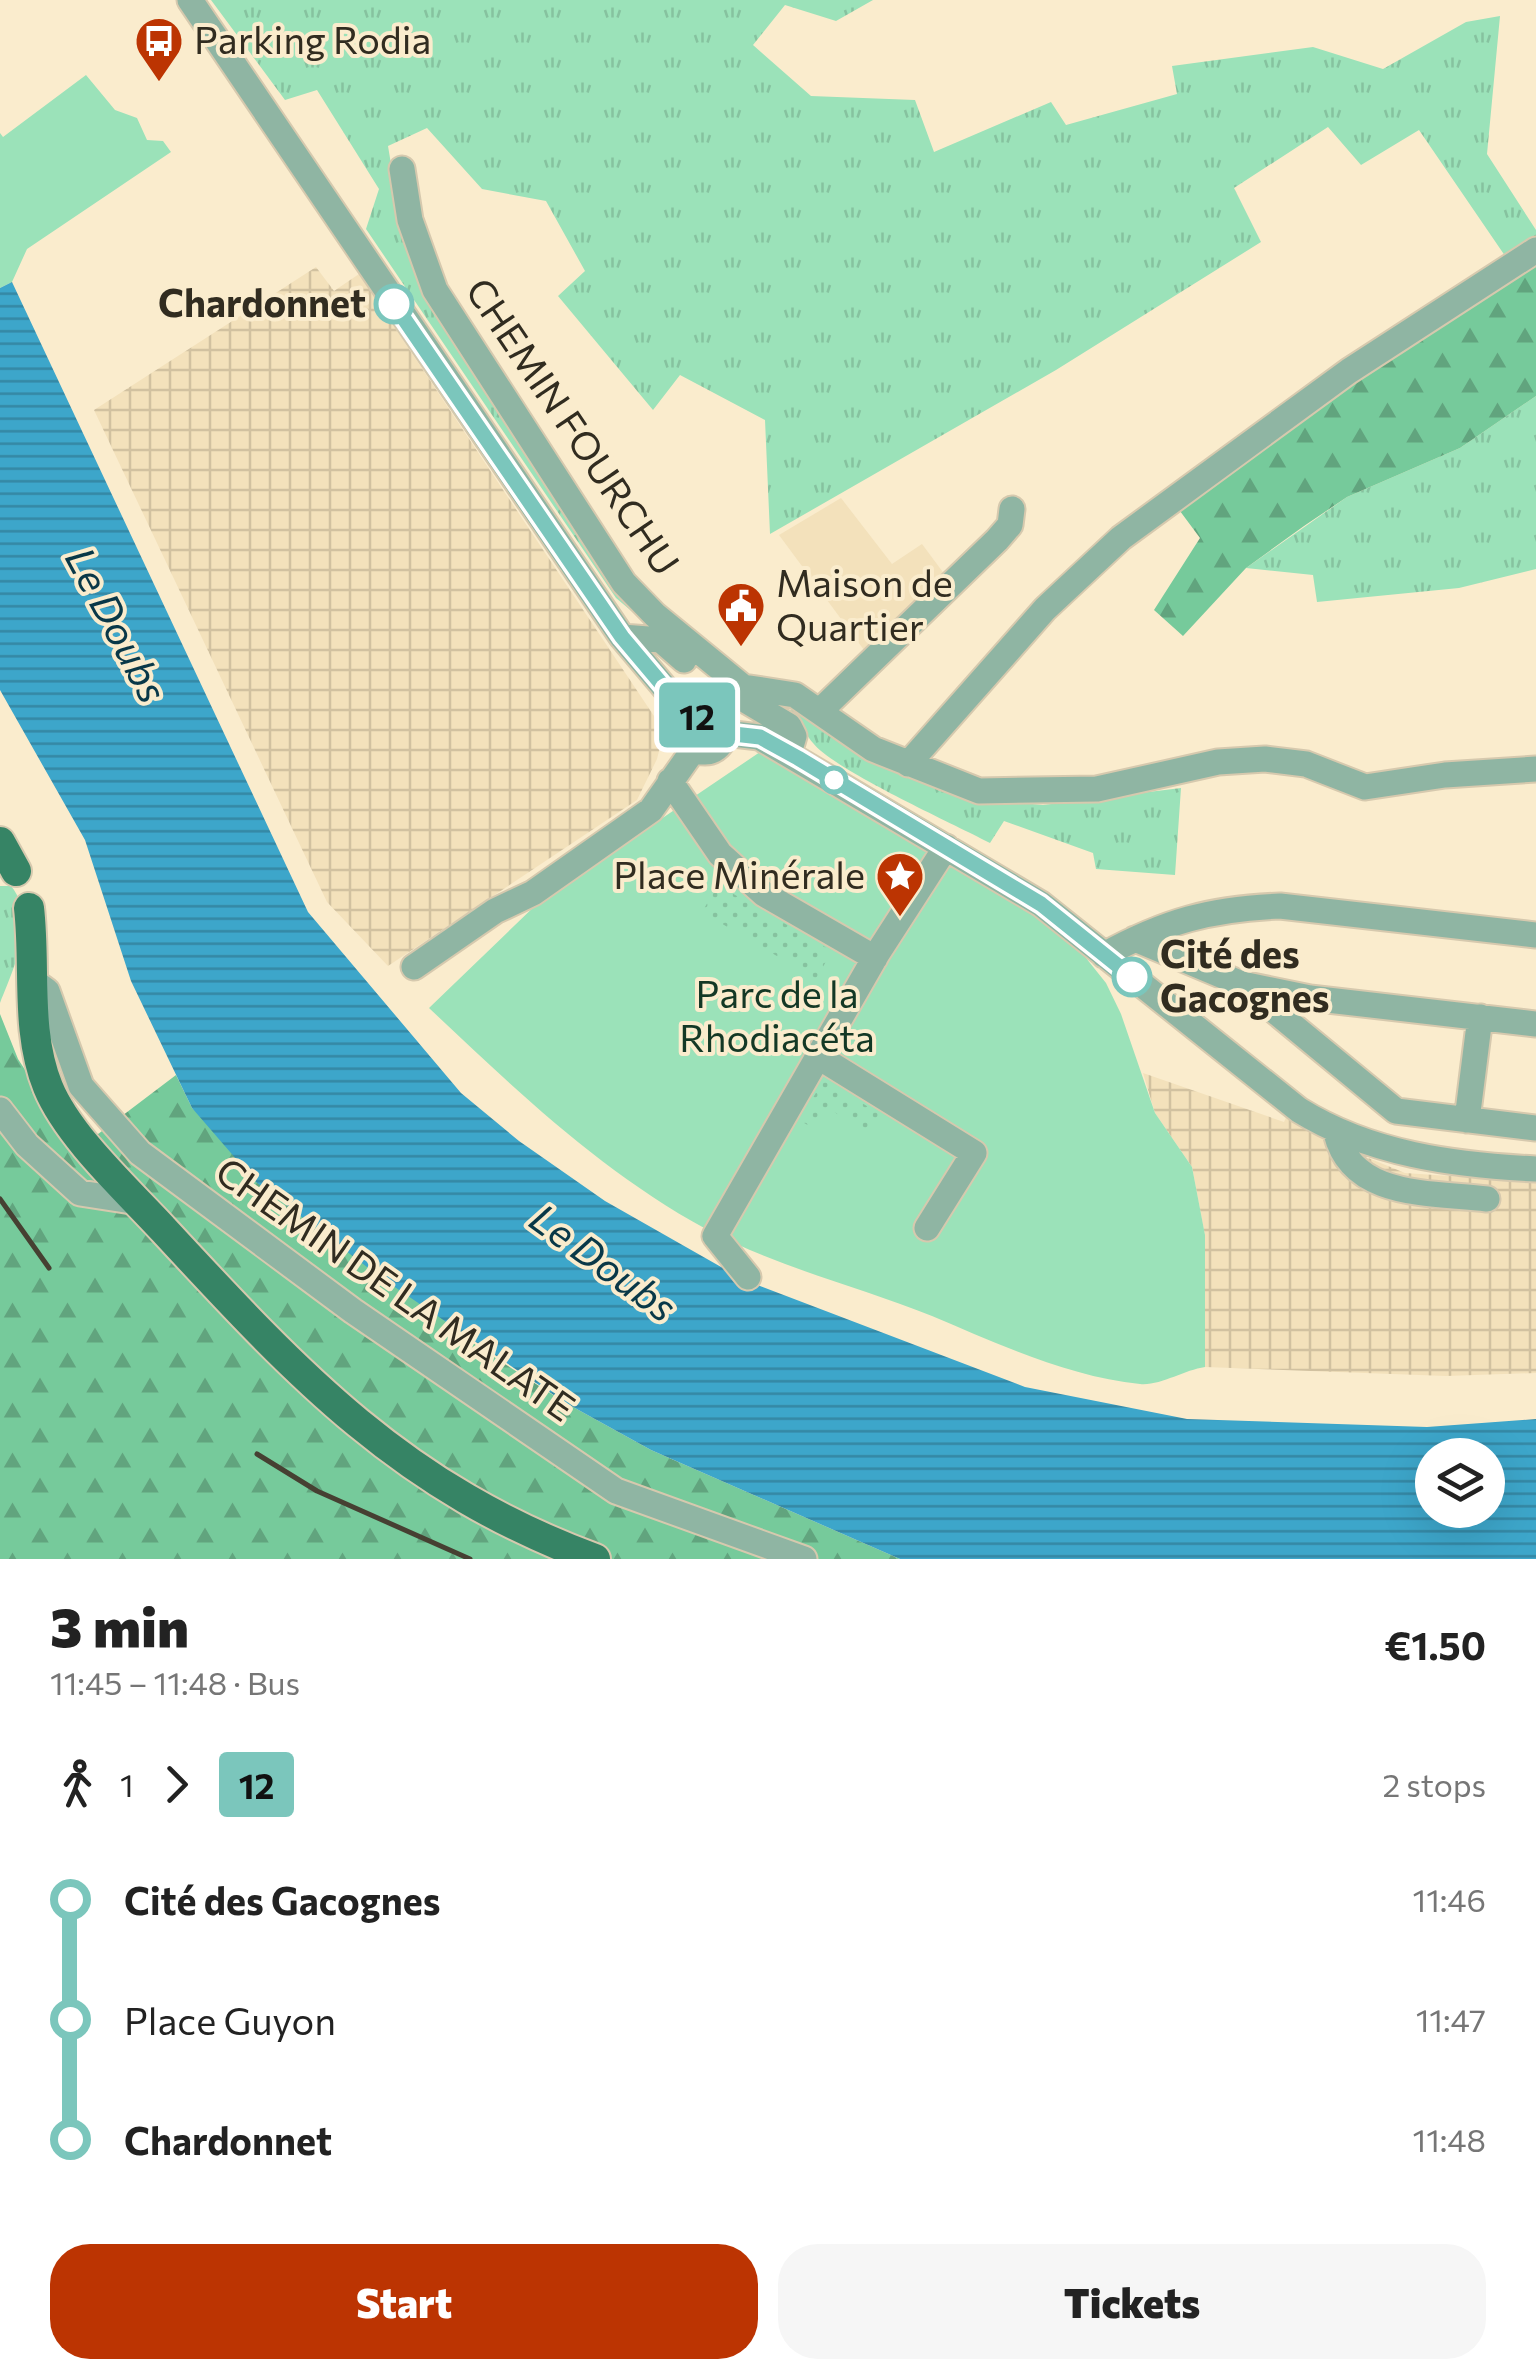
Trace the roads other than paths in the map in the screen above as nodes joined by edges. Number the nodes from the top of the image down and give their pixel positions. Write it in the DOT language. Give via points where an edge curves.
graph roads {
  1 [pos="190,0"];
  2 [pos="402,168"];
  3 [pos="1536,250"];
  4 [pos="1012,509"];
  5 [pos="622,637"];
  6 [pos="741,691"];
  7 [pos="820,711"];
  8 [pos="691,719"];
  9 [pos="725,733"];
  10 [pos="694,749"];
  11 [pos="788,753"];
  12 [pos="908,764"];
  13 [pos="1536,769"];
  14 [pos="670,781"];
  15 [pos="0,842"];
  16 [pos="946,847"];
  17 [pos="16,871"];
  18 [pos="29,908"];
  19 [pos="1536,935"];
  20 [pos="1134,938"];
  21 [pos="1104,955"];
  22 [pos="875,958"];
  23 [pos="414,967"];
  24 [pos="32,980"];
  25 [pos="1242,984"];
  26 [pos="1480,1016"];
  27 [pos="1536,1024"];
  28 [pos="819,1058"];
  29 [pos="0,1110"];
  30 [pos="1467,1120"];
  31 [pos="1536,1128"];
  32 [pos="1336,1133"];
  33 [pos="1536,1169"];
  34 [pos="1487,1200"];
  35 [pos="138,1202"];
  36 [pos="928,1228"];
  37 [pos="748,1277"];
  38 [pos="595,1559"];
  39 [pos="804,1559"];
  1 -- 5 [label="street"];
  2 -- 6 [label="street, CHEMIN FOURCHU" via="410,220 436,290 624,582"];
  3 -- 12 [label="street" via="1350,371 1121,538 1045,610"];
  4 -- 7 [label="street" via="1010,526 997,540"];
  5 -- 6 [label="street" via="661,640 709,681"];
  5 -- 8 [label="street"];
  6 -- 7 [label="street" via="785,691"];
  6 -- 11 [label="street" via="793,730"];
  7 -- 12 [label="street" via="873,749"];
  8 -- 9 [label="street" via="716,716"];
  8 -- 10 [label="street" via="686,738"];
  9 -- 10 [label="street" via="711,752"];
  9 -- 11 [label="street" via="760,737"];
  10 -- 14 [label="street"];
  11 -- 16 [label="street"];
  12 -- 13 [label="street" via="979,790 1013,794 1097,789 1218,762 1265,759 1306,764 1365,787"];
  14 -- 22 [label="street" via="720,854 764,894"];
  14 -- 23 [label="street" via="651,810"];
  15 -- 17 [label="main road"];
  16 -- 21 [label="street" via="1041,904"];
  16 -- 22 [label="street"];
  18 -- 24 [label="main road"];
  19 -- 20 [label="street" via="1280,906 1188,916"];
  20 -- 21 [label="street"];
  20 -- 25 [label="street"];
  21 -- 32 [label="street" via="1294,1121"];
  22 -- 28 [label="street"];
  24 -- 35 [label="main road" via="40,1062 55,1104"];
  24 -- 39 [label="street, CHEMIN DE LA MALATE" via="47,991 80,1086 146,1149 353,1311 616,1491"];
  25 -- 26 [label="street"];
  25 -- 30 [label="street" via="1396,1111"];
  26 -- 27 [label="street"];
  26 -- 30 [label="street"];
  28 -- 36 [label="street" via="974,1153"];
  28 -- 37 [label="street" via="715,1236"];
  29 -- 35 [label="street" via="27,1145 80,1192"];
  30 -- 31 [label="street"];
  32 -- 33 [label="street" via="1426,1158"];
  32 -- 34 [label="street" via="1345,1160 1384,1186"];
  35 -- 38 [label="main road" via="307,1382 374,1440 468,1501"];
}
